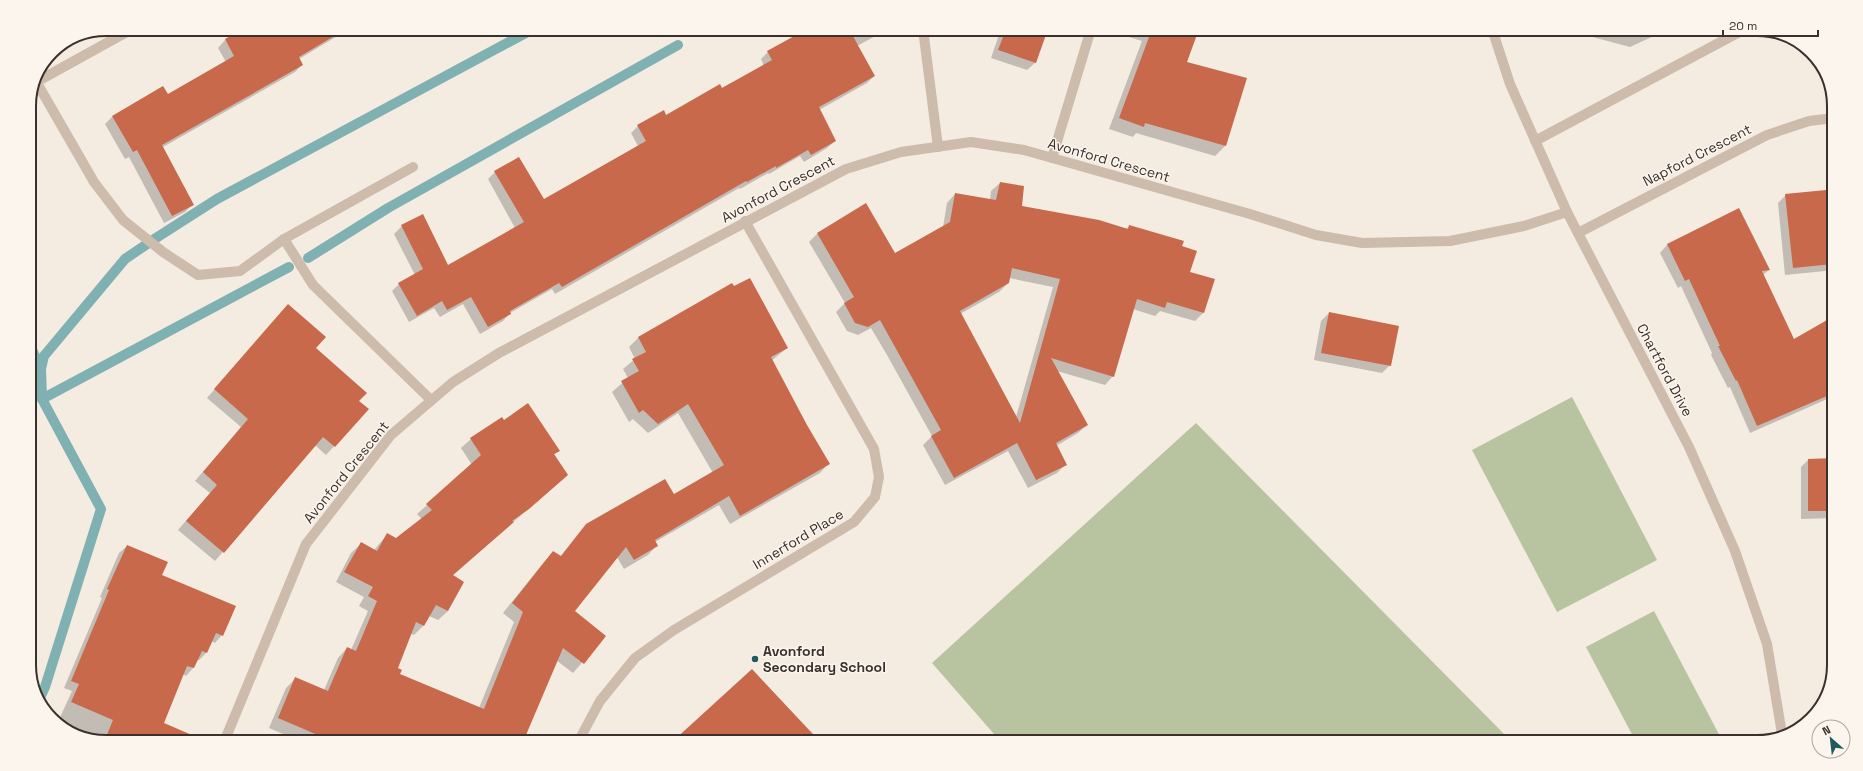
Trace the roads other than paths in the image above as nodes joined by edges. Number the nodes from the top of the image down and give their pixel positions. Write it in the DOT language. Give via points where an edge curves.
graph roads {
  1 [pos="120,36"];
  2 [pos="924,36"];
  3 [pos="1089,36"];
  4 [pos="1494,36"];
  5 [pos="1732,36"];
  6 [pos="41,80"];
  7 [pos="39,84"];
  8 [pos="1827,119"];
  9 [pos="1535,140"];
  10 [pos="938,147"];
  11 [pos="1052,158"];
  12 [pos="413,167"];
  13 [pos="1567,212"];
  14 [pos="745,221"];
  15 [pos="1578,233"];
  16 [pos="284,238"];
  17 [pos="431,400"];
  18 [pos="1781,731"];
  19 [pos="227,735"];
  20 [pos="582,735"];
  1 -- 6 [label="street"];
  2 -- 10 [label="street"];
  3 -- 11 [label="street"];
  4 -- 9 [label="street, Chartford Drive" via="1510,84"];
  5 -- 9 [label="street"];
  7 -- 16 [label="street" via="94,182 123,220 162,252 198,275 240,271"];
  8 -- 15 [label="street, Napford Crescent" via="1809,121 1767,135"];
  9 -- 13 [label="street, Chartford Drive"];
  10 -- 11 [label="street, Avonford Crescent" via="971,142 1024,150"];
  10 -- 14 [label="street, Avonford Crescent" via="901,152 846,169"];
  11 -- 13 [label="street, Avonford Crescent" via="1316,235 1362,243 1450,241 1524,226"];
  12 -- 16 [label="street"];
  13 -- 15 [label="street, Chartford Drive"];
  14 -- 17 [label="street, Avonford Crescent" via="499,353 453,382"];
  14 -- 20 [label="street, Innerford Place" via="874,449 879,477 875,497 854,522 674,630 635,658 600,701"];
  15 -- 18 [label="street, Chartford Drive" via="1689,447 1735,551 1766,644"];
  16 -- 17 [label="street" via="312,285"];
  17 -- 19 [label="street, Avonford Crescent" via="391,435 306,544"];
}
